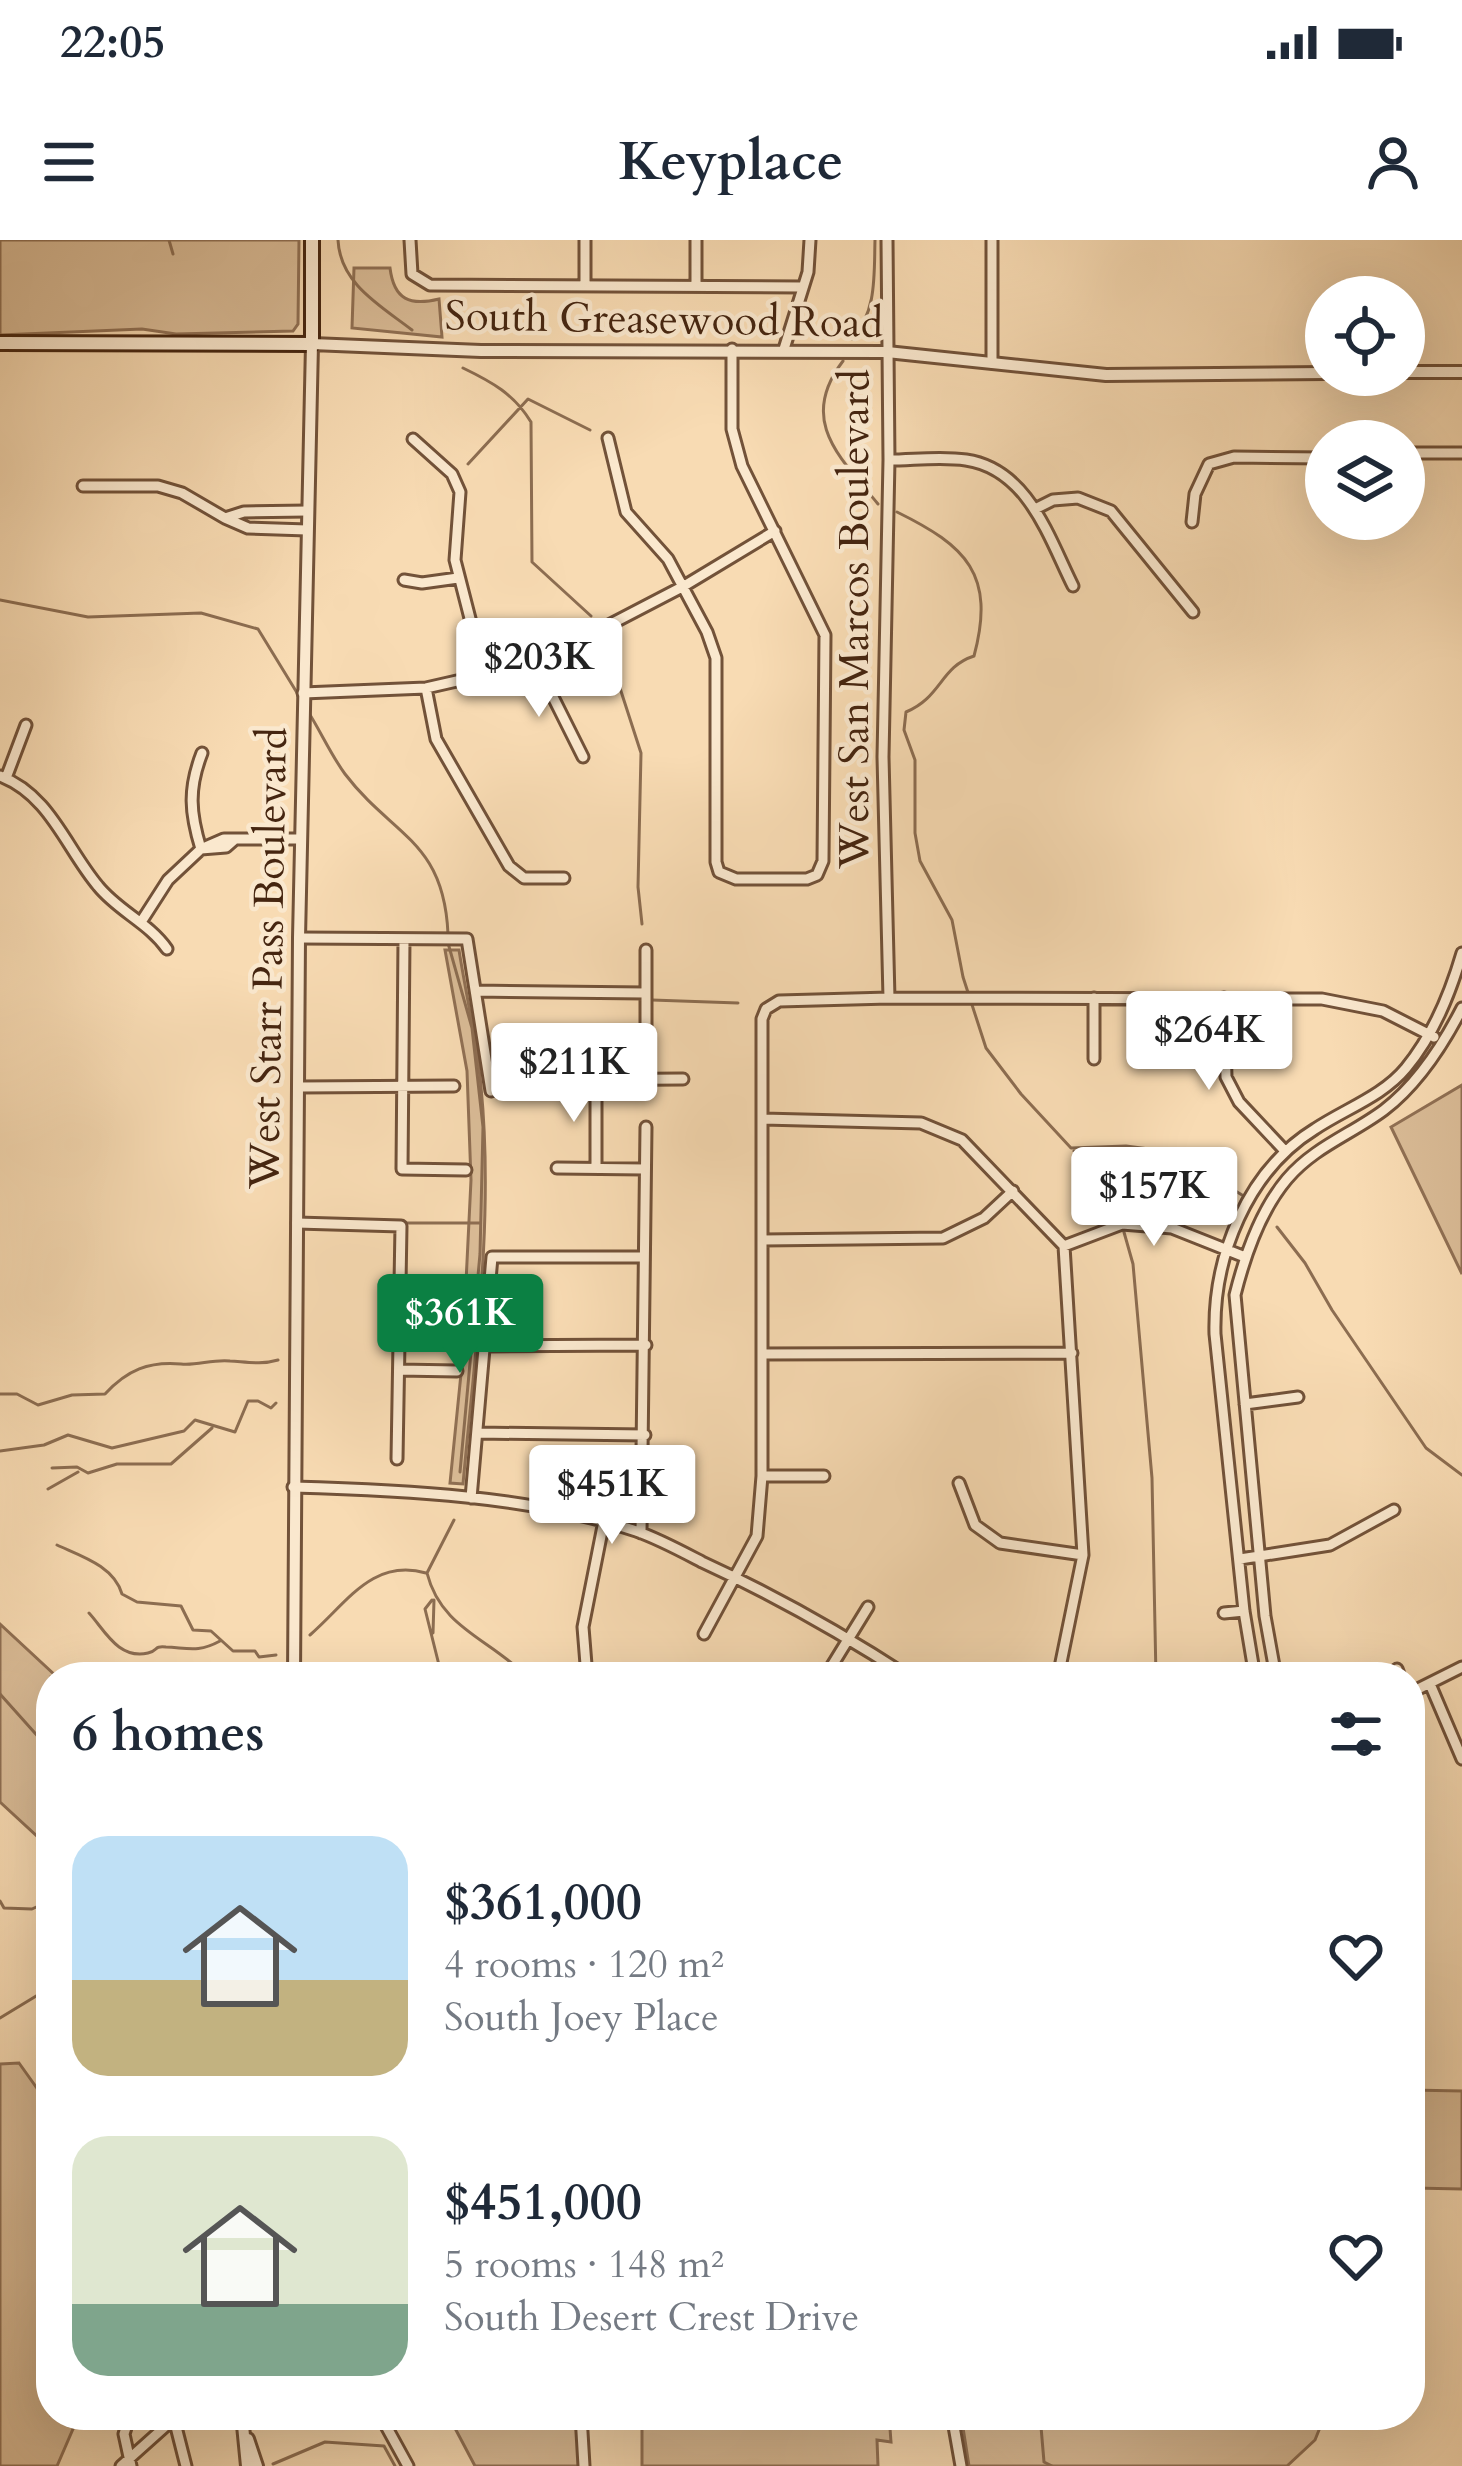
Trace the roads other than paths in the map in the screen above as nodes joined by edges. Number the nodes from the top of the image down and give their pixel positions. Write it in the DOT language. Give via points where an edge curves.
graph roads {
  1 [pos="312,240"];
  2 [pos="410,240"];
  3 [pos="585,240"];
  4 [pos="696,240"];
  5 [pos="810,240"];
  6 [pos="887,240"];
  7 [pos="992,240"];
  8 [pos="585,286"];
  9 [pos="696,286"];
  10 [pos="802,287"];
  11 [pos="0,343"];
  12 [pos="312,344"];
  13 [pos="731,349"];
  14 [pos="784,349"];
  15 [pos="887,352"];
  16 [pos="992,363"];
  17 [pos="1425,372"];
  18 [pos="1462,372"];
  19 [pos="1305,373"];
  20 [pos="608,438"];
  21 [pos="412,439"];
  22 [pos="1425,453"];
  23 [pos="1462,453"];
  24 [pos="1305,458"];
  25 [pos="889,460"];
  26 [pos="83,486"];
  27 [pos="1035,509"];
  28 [pos="308,511"];
  29 [pos="262,512"];
  30 [pos="225,518"];
  31 [pos="1192,522"];
  32 [pos="262,529"];
  33 [pos="307,530"];
  34 [pos="775,531"];
  35 [pos="458,578"];
  36 [pos="404,580"];
  37 [pos="684,586"];
  38 [pos="1073,586"];
  39 [pos="1193,612"];
  40 [pos="536,663"];
  41 [pos="484,673"];
  42 [pos="425,688"];
  43 [pos="303,693"];
  44 [pos="26,725"];
  45 [pos="202,753"];
  46 [pos="583,757"];
  47 [pos="3,777"];
  48 [pos="301,839"];
  49 [pos="201,849"];
  50 [pos="564,878"];
  51 [pos="141,922"];
  52 [pos="299,938"];
  53 [pos="404,940"];
  54 [pos="167,949"];
  55 [pos="646,950"];
  56 [pos="1462,953"];
  57 [pos="476,991"];
  58 [pos="645,993"];
  59 [pos="889,998"];
  60 [pos="1094,998"];
  61 [pos="1224,998"];
  62 [pos="1462,1008"];
  63 [pos="1430,1033"];
  64 [pos="1442,1043"];
  65 [pos="1094,1059"];
  66 [pos="646,1079"];
  67 [pos="683,1079"];
  68 [pos="596,1081"];
  69 [pos="402,1086"];
  70 [pos="454,1086"];
  71 [pos="300,1087"];
  72 [pos="763,1119"];
  73 [pos="646,1127"];
  74 [pos="1285,1151"];
  75 [pos="557,1168"];
  76 [pos="596,1168"];
  77 [pos="644,1169"];
  78 [pos="466,1170"];
  79 [pos="1013,1191"];
  80 [pos="297,1223"];
  81 [pos="763,1240"];
  82 [pos="1064,1246"];
  83 [pos="1225,1247"];
  84 [pos="644,1257"];
  85 [pos="1245,1257"];
  86 [pos="646,1345"];
  87 [pos="487,1346"];
  88 [pos="1072,1353"];
  89 [pos="762,1354"];
  90 [pos="399,1370"];
  91 [pos="457,1371"];
  92 [pos="1298,1397"];
  93 [pos="1244,1404"];
  94 [pos="478,1433"];
  95 [pos="645,1435"];
  96 [pos="398,1460"];
  97 [pos="763,1476"];
  98 [pos="824,1476"];
  99 [pos="959,1483"];
  100 [pos="293,1487"];
  101 [pos="471,1498"];
  102 [pos="1394,1510"];
  103 [pos="604,1521"];
  104 [pos="641,1533"];
  105 [pos="1083,1555"];
  106 [pos="1260,1556"];
  107 [pos="1240,1558"];
  108 [pos="736,1578"];
  109 [pos="1072,1605"];
  110 [pos="868,1607"];
  111 [pos="1088,1610"];
  112 [pos="1244,1611"];
  113 [pos="1224,1613"];
  114 [pos="704,1634"];
  115 [pos="849,1639"];
  116 [pos="294,1662"];
  117 [pos="586,1662"];
  118 [pos="835,1662"];
  119 [pos="885,1662"];
  120 [pos="1061,1662"];
  121 [pos="1252,1662"];
  122 [pos="1274,1662"];
  123 [pos="1462,1667"];
  124 [pos="1430,1684"];
  125 [pos="1425,1686"];
  126 [pos="1462,1759"];
  127 [pos="125,2430"];
  128 [pos="161,2430"];
  129 [pos="178,2430"];
  130 [pos="243,2430"];
  131 [pos="246,2430"];
  132 [pos="388,2430"];
  133 [pos="582,2430"];
  134 [pos="955,2430"];
  135 [pos="127,2464"];
  136 [pos="186,2466"];
  137 [pos="247,2466"];
  138 [pos="257,2466"];
  139 [pos="408,2466"];
  140 [pos="584,2466"];
  141 [pos="962,2466"];
  1 -- 12 [label="main road, West Starr Pass Boulevard"];
  2 -- 8 [label="street" via="416,278 435,286"];
  3 -- 8 [label="street"];
  4 -- 9 [label="street"];
  5 -- 10 [label="street"];
  6 -- 15 [label="street, West San Marcos Boulevard"];
  7 -- 16 [label="street"];
  8 -- 9 [label="street"];
  9 -- 10 [label="street"];
  10 -- 14 [label="street"];
  11 -- 12 [label="main road, South Greasewood Road"];
  12 -- 13 [label="street, South Greasewood Road"];
  12 -- 28 [label="street, West Starr Pass Boulevard"];
  13 -- 14 [label="street, South Greasewood Road"];
  13 -- 34 [label="street" via="732,429"];
  14 -- 15 [label="street, South Greasewood Road"];
  15 -- 16 [label="street, South Greasewood Road"];
  15 -- 25 [label="street, West San Marcos Boulevard"];
  16 -- 19 [label="street, South Greasewood Road" via="1106,375"];
  17 -- 18 [label="street"];
  20 -- 37 [label="street" via="626,512"];
  21 -- 35 [label="street" via="456,480"];
  22 -- 23 [label="street"];
  24 -- 31 [label="street" via="1210,464"];
  25 -- 27 [label="street" via="966,460 1009,479"];
  25 -- 59 [label="street, West San Marcos Boulevard"];
  26 -- 30 [label="street" via="158,486"];
  27 -- 38 [label="street"];
  27 -- 39 [label="street" via="1078,498 1111,511"];
  28 -- 29 [label="street"];
  28 -- 33 [label="street, West Starr Pass Boulevard"];
  29 -- 30 [label="street"];
  29 -- 32 [label="street"];
  30 -- 32 [label="street"];
  32 -- 33 [label="street"];
  33 -- 43 [label="street, West Starr Pass Boulevard"];
  34 -- 37 [label="street"];
  34 -- 37 [label="street" via="825,635 820,878 717,874 716,658"];
  35 -- 36 [label="street"];
  35 -- 41 [label="street"];
  37 -- 40 [label="street"];
  40 -- 41 [label="street"];
  40 -- 46 [label="street"];
  41 -- 42 [label="street"];
  42 -- 43 [label="street"];
  42 -- 50 [label="street" via="436,739 515,877"];
  43 -- 48 [label="street, West Starr Pass Boulevard"];
  44 -- 47 [label="street"];
  45 -- 49 [label="street" via="190,794"];
  47 -- 51 [label="street" via="37,800 98,886"];
  48 -- 49 [label="street" via="249,836"];
  48 -- 52 [label="street, West Starr Pass Boulevard"];
  49 -- 51 [label="street"];
  51 -- 54 [label="street"];
  52 -- 53 [label="street"];
  52 -- 71 [label="street, West Starr Pass Boulevard"];
  53 -- 57 [label="street" via="467,939"];
  53 -- 69 [label="street"];
  55 -- 58 [label="street"];
  56 -- 63 [label="street"];
  57 -- 58 [label="street"];
  57 -- 68 [label="street" via="491,1091"];
  58 -- 66 [label="street"];
  59 -- 60 [label="street"];
  59 -- 72 [label="street" via="762,1005"];
  60 -- 61 [label="street"];
  60 -- 65 [label="street"];
  61 -- 63 [label="street" via="1358,1003"];
  61 -- 74 [label="street" via="1226,1077"];
  62 -- 64 [label="street"];
  63 -- 64 [label="street"];
  63 -- 74 [label="street" via="1376,1094"];
  64 -- 85 [label="street" via="1384,1110 1288,1178"];
  66 -- 67 [label="street"];
  66 -- 68 [label="street"];
  68 -- 76 [label="street"];
  69 -- 70 [label="street"];
  69 -- 71 [label="street"];
  69 -- 78 [label="street" via="402,1169"];
  71 -- 80 [label="street, West Starr Pass Boulevard"];
  72 -- 79 [label="street" via="921,1123 962,1140"];
  72 -- 81 [label="street"];
  73 -- 77 [label="street"];
  74 -- 83 [label="street"];
  75 -- 76 [label="street"];
  76 -- 77 [label="street"];
  77 -- 84 [label="street"];
  79 -- 81 [label="street" via="944,1238"];
  79 -- 82 [label="street"];
  80 -- 90 [label="street" via="401,1226"];
  80 -- 100 [label="street, West Starr Pass Boulevard"];
  81 -- 89 [label="street"];
  82 -- 83 [label="street" via="1117,1224 1172,1228"];
  82 -- 88 [label="street"];
  83 -- 85 [label="street"];
  83 -- 107 [label="street" via="1215,1334"];
  84 -- 86 [label="street"];
  84 -- 87 [label="street" via="492,1257"];
  85 -- 93 [label="street" via="1235,1295"];
  86 -- 87 [label="street"];
  86 -- 95 [label="street"];
  87 -- 94 [label="street"];
  88 -- 89 [label="street"];
  88 -- 105 [label="street"];
  89 -- 97 [label="street"];
  90 -- 91 [label="street"];
  90 -- 96 [label="street"];
  92 -- 93 [label="street"];
  93 -- 106 [label="street"];
  94 -- 95 [label="street"];
  94 -- 101 [label="street"];
  95 -- 104 [label="street"];
  97 -- 98 [label="street"];
  97 -- 108 [label="street" via="757,1536"];
  99 -- 105 [label="street" via="974,1525 1000,1543"];
  100 -- 101 [label="street"];
  100 -- 116 [label="street, West Starr Pass Boulevard"];
  101 -- 103 [label="street"];
  102 -- 106 [label="street" via="1330,1545"];
  103 -- 104 [label="street"];
  103 -- 117 [label="street" via="583,1627"];
  104 -- 108 [label="street"];
  105 -- 109 [label="street"];
  106 -- 107 [label="street"];
  106 -- 122 [label="street"];
  107 -- 112 [label="street"];
  108 -- 114 [label="street"];
  108 -- 115 [label="street"];
  109 -- 111 [label="street"];
  109 -- 120 [label="street"];
  110 -- 115 [label="street"];
  112 -- 113 [label="street"];
  112 -- 121 [label="street"];
  115 -- 118 [label="street"];
  115 -- 119 [label="street"];
  123 -- 124 [label="street"];
  124 -- 125 [label="street"];
  124 -- 126 [label="street"];
  127 -- 135 [label="street"];
  128 -- 135 [label="street"];
  129 -- 136 [label="street"];
  130 -- 137 [label="street"];
  131 -- 138 [label="street"];
  132 -- 139 [label="street"];
  133 -- 140 [label="street"];
  134 -- 141 [label="street"];
}
